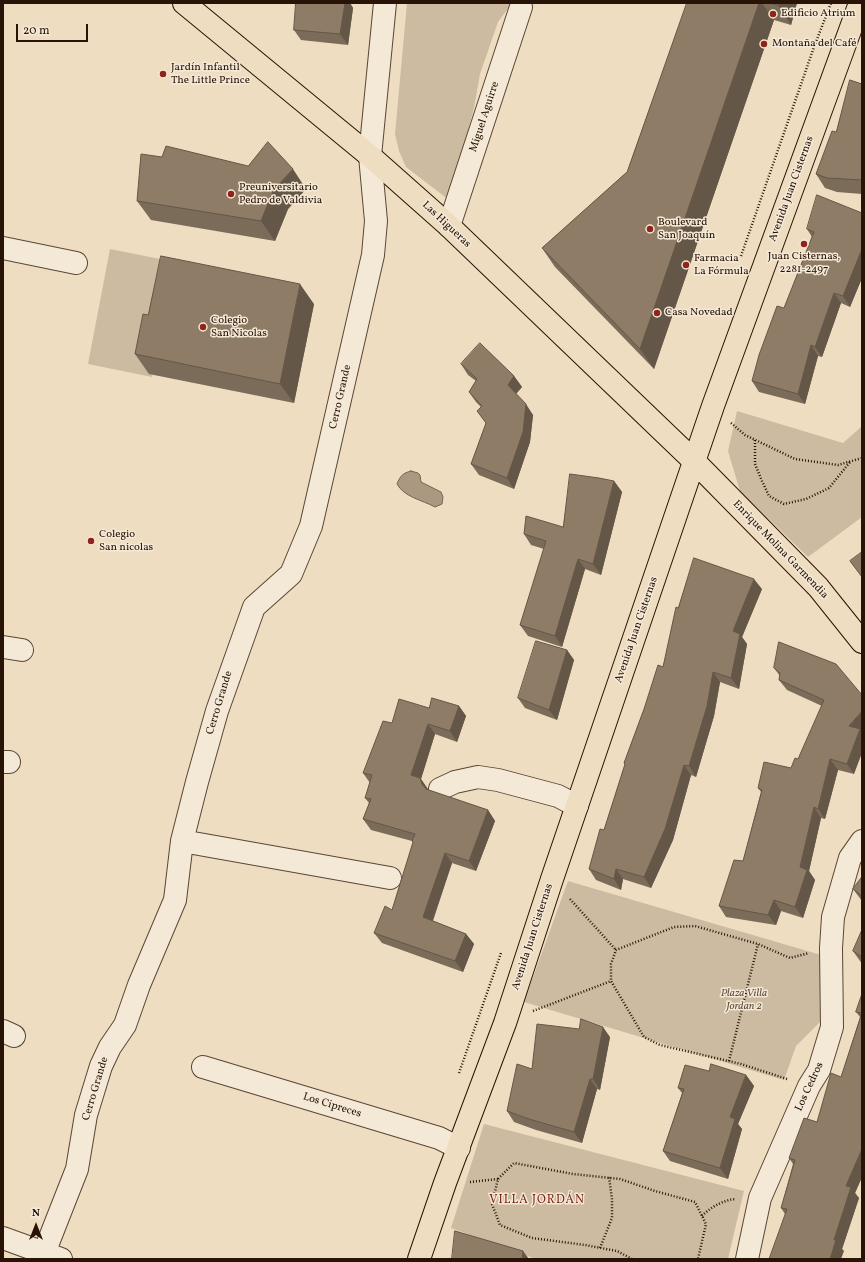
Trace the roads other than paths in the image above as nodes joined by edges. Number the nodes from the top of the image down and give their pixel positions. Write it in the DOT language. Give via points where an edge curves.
graph roads {
  1 [pos="184,3"];
  2 [pos="385,3"];
  3 [pos="860,3"];
  4 [pos="522,8"];
  5 [pos="370,156"];
  6 [pos="449,226"];
  7 [pos="3,248"];
  8 [pos="76,263"];
  9 [pos="694,462"];
  10 [pos="862,642"];
  11 [pos="440,788"];
  12 [pos="577,806"];
  13 [pos="182,841"];
  14 [pos="862,841"];
  15 [pos="390,878"];
  16 [pos="203,1067"];
  17 [pos="459,1148"];
  18 [pos="3,1238"];
  19 [pos="52,1256"];
  20 [pos="419,1259"];
  21 [pos="747,1259"];
  1 -- 5 [label="main road, Las Higueras"];
  2 -- 5 [label="street"];
  3 -- 9 [label="main road, Avenida Juan Cisternas"];
  4 -- 6 [label="street, Miguel Aguirre"];
  5 -- 6 [label="main road, Las Higueras"];
  5 -- 13 [label="street, Cerro Grande" via="376,221 373,255 311,526 291,574 254,607 217,711"];
  6 -- 9 [label="main road, Las Higueras"];
  7 -- 8 [label="street"];
  9 -- 10 [label="main road, Enrique Molina Garmendia" via="818,587"];
  9 -- 12 [label="main road, Avenida Juan Cisternas"];
  11 -- 12 [label="street" via="478,777 558,796"];
  12 -- 17 [label="main road, Avenida Juan Cisternas" via="505,1022"];
  13 -- 15 [label="street"];
  13 -- 19 [label="street, Cerro Grande" via="175,900 125,1025 100,1066 86,1115 78,1170"];
  14 -- 21 [label="street, Los Cedros" via="850,858 833,917 832,1027 819,1070 809,1086 760,1198"];
  16 -- 17 [label="street, Los Cipreces" via="439,1138"];
  17 -- 20 [label="main road, Avenida Juan Cisternas"];
  18 -- 19 [label="street"];
}
